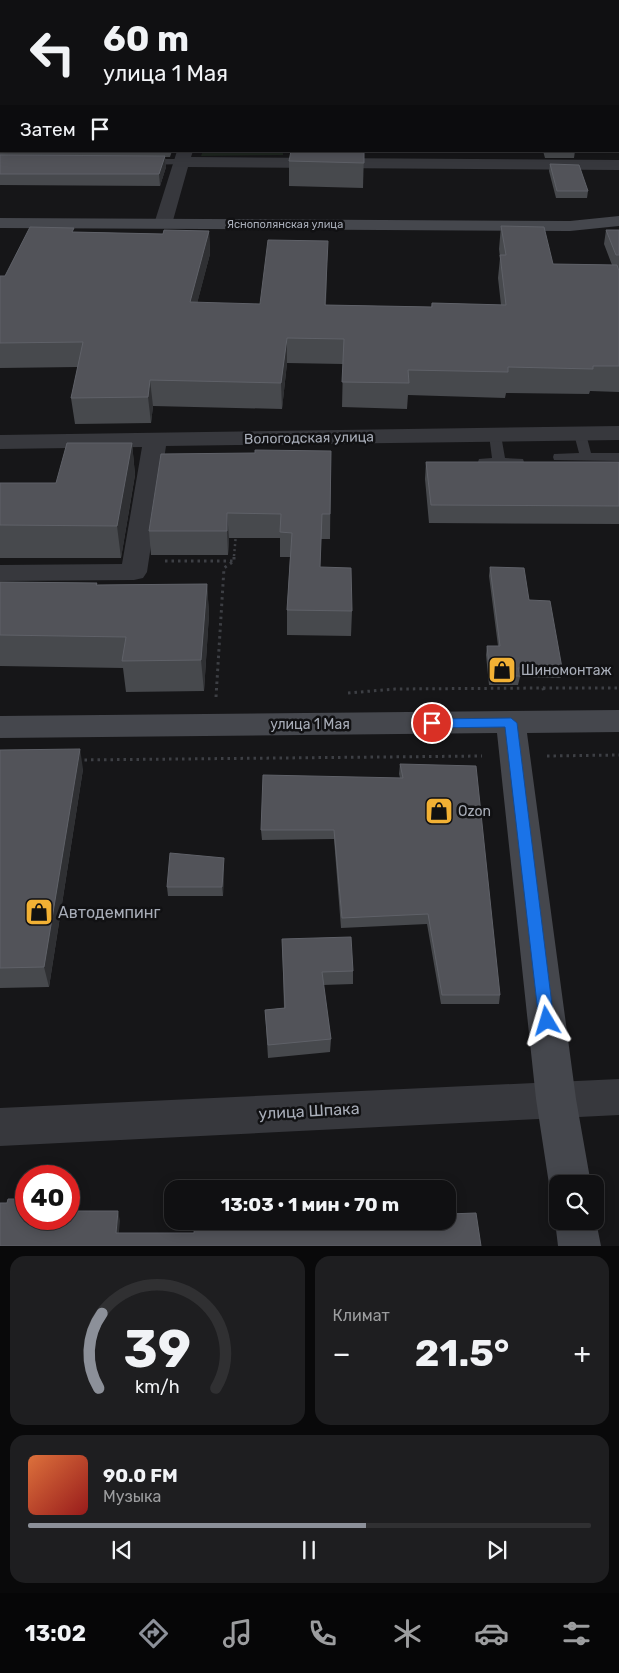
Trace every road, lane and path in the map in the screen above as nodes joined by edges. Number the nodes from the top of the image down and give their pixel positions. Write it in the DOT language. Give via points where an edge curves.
graph roads {
  1 [pos="183,156"];
  2 [pos="134,162"];
  3 [pos="619,165"];
  4 [pos="619,212"];
  5 [pos="619,221"];
  6 [pos="0,224"];
  7 [pos="163,224"];
  8 [pos="570,226"];
  9 [pos="619,433"];
  10 [pos="580,434"];
  11 [pos="495,435"];
  12 [pos="155,440"];
  13 [pos="0,442"];
  14 [pos="559,456"];
  15 [pos="619,456"];
  16 [pos="586,457"];
  17 [pos="474,462"];
  18 [pos="499,462"];
  19 [pos="518,462"];
  20 [pos="236,533"];
  21 [pos="136,561"];
  22 [pos="234,561"];
  23 [pos="0,574"];
  24 [pos="543,688"];
  25 [pos="619,688"];
  26 [pos="216,701"];
  27 [pos="619,721"];
  28 [pos="0,727"];
  29 [pos="513,739"];
  30 [pos="619,755"];
  31 [pos="70,760"];
  32 [pos="619,1097"];
  33 [pos="556,1099"];
  34 [pos="0,1128"];
  35 [pos="569,1175"];
  36 [pos="577,1230"];
  37 [pos="580,1246"];
  1 -- 2 [label="lane"];
  1 -- 3 [label="street"];
  1 -- 7 [label="street"];
  4 -- 8 [label="street"];
  5 -- 8 [label="street"];
  6 -- 7 [label="street, Яснополянская улица"];
  7 -- 8 [label="street, Яснополянская улица"];
  9 -- 10 [label="street, Вологодская улица"];
  10 -- 11 [label="street, Вологодская улица"];
  10 -- 16 [label="lane"];
  11 -- 12 [label="street, Вологодская улица"];
  11 -- 18 [label="lane"];
  12 -- 13 [label="street, Вологодская улица"];
  12 -- 21 [label="street"];
  14 -- 16 [label="lane"];
  15 -- 16 [label="lane"];
  17 -- 18 [label="lane"];
  18 -- 19 [label="lane"];
  20 -- 22 [label="path"];
  21 -- 22 [label="path"];
  21 -- 23 [label="street" via="134,572"];
  22 -- 26 [label="path" via="224,568"];
  24 -- 25 [label="path"];
  27 -- 29 [label="street, улица 1 Мая"];
  28 -- 29 [label="street, улица 1 Мая"];
  29 -- 30 [label="path"];
  29 -- 31 [label="path"];
  29 -- 33 [label="street"];
  32 -- 33 [label="street, улица Шпака"];
  33 -- 34 [label="street, улица Шпака"];
  33 -- 35 [label="street"];
  36 -- 37 [label="street"];
}
